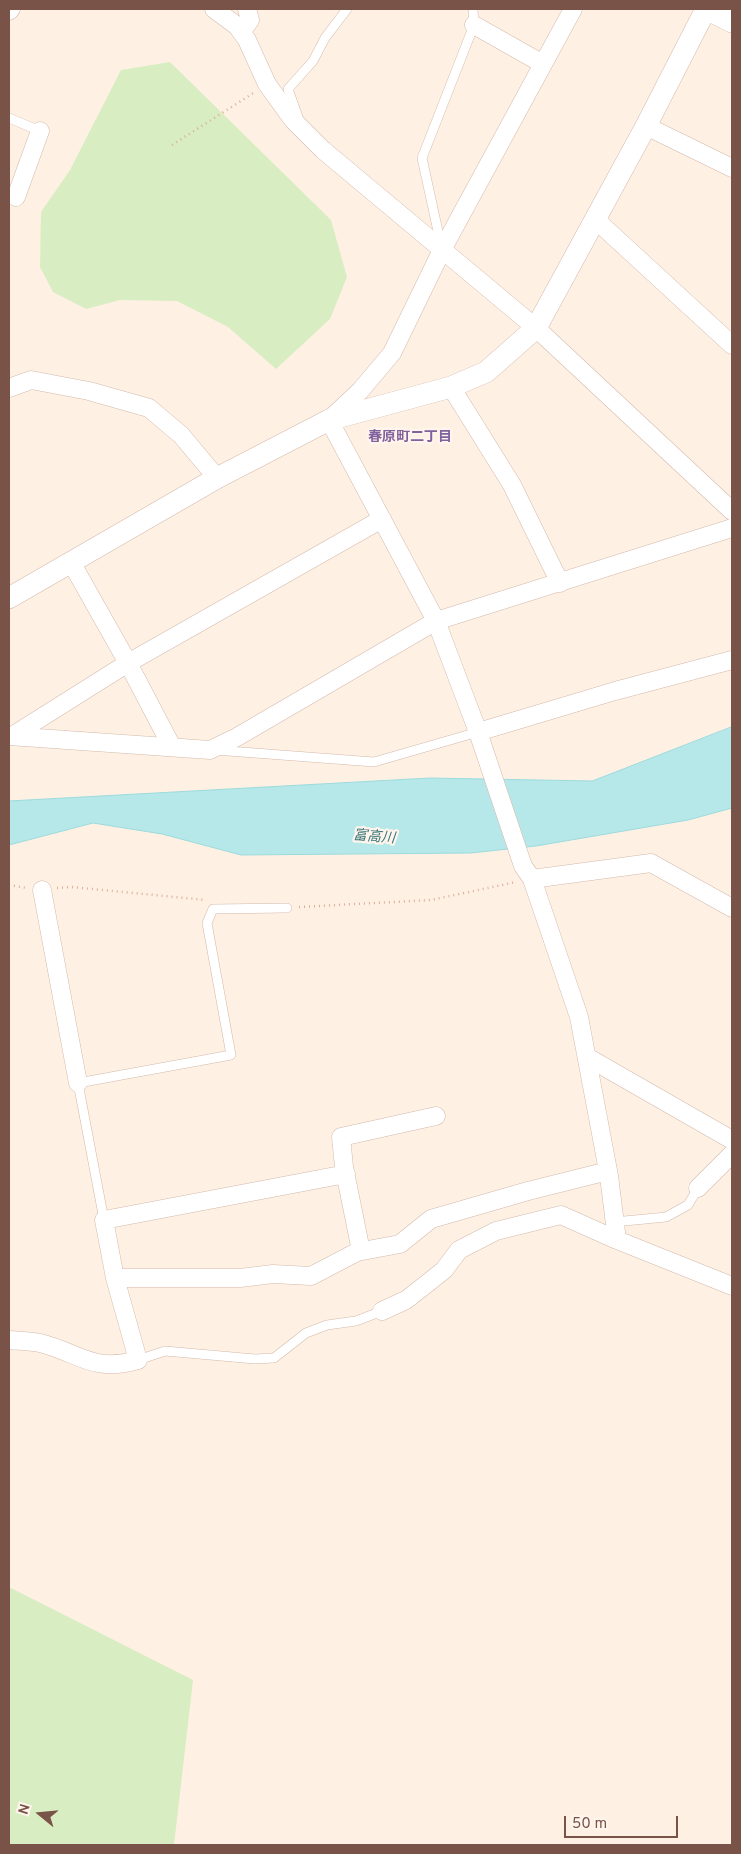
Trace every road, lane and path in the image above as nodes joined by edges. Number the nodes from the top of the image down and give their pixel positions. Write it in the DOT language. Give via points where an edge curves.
graph roads {
  1 [pos="214,9"];
  2 [pos="247,9"];
  3 [pos="347,9"];
  4 [pos="574,9"];
  5 [pos="473,17"];
  6 [pos="732,22"];
  7 [pos="241,32"];
  8 [pos="543,64"];
  9 [pos="267,84"];
  10 [pos="9,118"];
  11 [pos="646,126"];
  12 [pos="301,128"];
  13 [pos="40,131"];
  14 [pos="172,146"];
  15 [pos="732,168"];
  16 [pos="17,197"];
  17 [pos="596,220"];
  18 [pos="442,250"];
  19 [pos="536,328"];
  20 [pos="732,345"];
  21 [pos="451,387"];
  22 [pos="9,388"];
  23 [pos="329,420"];
  24 [pos="218,478"];
  25 [pos="732,511"];
  26 [pos="382,519"];
  27 [pos="732,528"];
  28 [pos="71,562"];
  29 [pos="560,584"];
  30 [pos="9,598"];
  31 [pos="436,621"];
  32 [pos="732,660"];
  33 [pos="128,663"];
  34 [pos="10,736"];
  35 [pos="480,740"];
  36 [pos="172,747"];
  37 [pos="210,750"];
  38 [pos="528,873"];
  39 [pos="42,890"];
  40 [pos="288,908"];
  41 [pos="732,908"];
  42 [pos="587,1057"];
  43 [pos="78,1083"];
  44 [pos="436,1116"];
  45 [pos="732,1140"];
  46 [pos="732,1154"];
  47 [pos="608,1171"];
  48 [pos="346,1174"];
  49 [pos="698,1188"];
  50 [pos="104,1220"];
  51 [pos="614,1222"];
  52 [pos="617,1240"];
  53 [pos="361,1251"];
  54 [pos="115,1278"];
  55 [pos="732,1286"];
  56 [pos="382,1311"];
  57 [pos="9,1340"];
  58 [pos="138,1360"];
  1 -- 7 [label="street"];
  2 -- 7 [label="street" via="250,20"];
  3 -- 12 [label="lane" via="325,38 313,61 288,89"];
  4 -- 8 [label="street"];
  5 -- 8 [label="street"];
  5 -- 18 [label="lane" via="422,158"];
  6 -- 11 [label="street" via="706,9"];
  7 -- 9 [label="street"];
  8 -- 18 [label="street"];
  9 -- 12 [label="street"];
  9 -- 14 [label="path"];
  10 -- 13 [label="lane"];
  11 -- 15 [label="street"];
  11 -- 17 [label="street"];
  12 -- 18 [label="street"];
  13 -- 16 [label="street"];
  17 -- 19 [label="street"];
  17 -- 20 [label="street"];
  18 -- 19 [label="street"];
  18 -- 23 [label="street" via="392,353"];
  19 -- 21 [label="street" via="486,372"];
  19 -- 25 [label="street"];
  21 -- 23 [label="street"];
  21 -- 29 [label="street" via="512,485"];
  22 -- 24 [label="street" via="31,380 89,391 149,408 181,435"];
  23 -- 24 [label="street"];
  23 -- 26 [label="street"];
  24 -- 28 [label="street"];
  26 -- 31 [label="street"];
  26 -- 33 [label="street"];
  27 -- 29 [label="street"];
  28 -- 30 [label="street"];
  28 -- 33 [label="street"];
  29 -- 31 [label="street"];
  31 -- 35 [label="street"];
  31 -- 37 [label="street"];
  32 -- 35 [label="street" via="615,691"];
  33 -- 34 [label="street"];
  33 -- 36 [label="street"];
  34 -- 36 [label="street"];
  35 -- 37 [label="lane" via="374,762"];
  35 -- 38 [label="street"];
  36 -- 37 [label="street"];
  38 -- 41 [label="street" via="651,863"];
  38 -- 42 [label="street" via="580,1017"];
  39 -- 43 [label="street"];
  40 -- 43 [label="lane" via="213,909 208,923 231,1055"];
  42 -- 45 [label="street"];
  42 -- 47 [label="street"];
  43 -- 50 [label="lane"];
  44 -- 48 [label="street" via="341,1137"];
  46 -- 49 [label="street"];
  47 -- 51 [label="street"];
  47 -- 53 [label="street" via="528,1190 431,1219 400,1244"];
  48 -- 50 [label="street"];
  48 -- 53 [label="street"];
  49 -- 51 [label="lane" via="688,1205 666,1217"];
  50 -- 54 [label="street"];
  51 -- 52 [label="street"];
  52 -- 55 [label="street"];
  52 -- 56 [label="street" via="561,1215 496,1231 459,1250 444,1270 429,1282 406,1300"];
  53 -- 54 [label="street" via="311,1276"];
  54 -- 58 [label="street"];
  56 -- 58 [label="lane" via="306,1333 274,1358 165,1351"];
  57 -- 58 [label="street" via="40,1343 94,1364 119,1365"];
}
